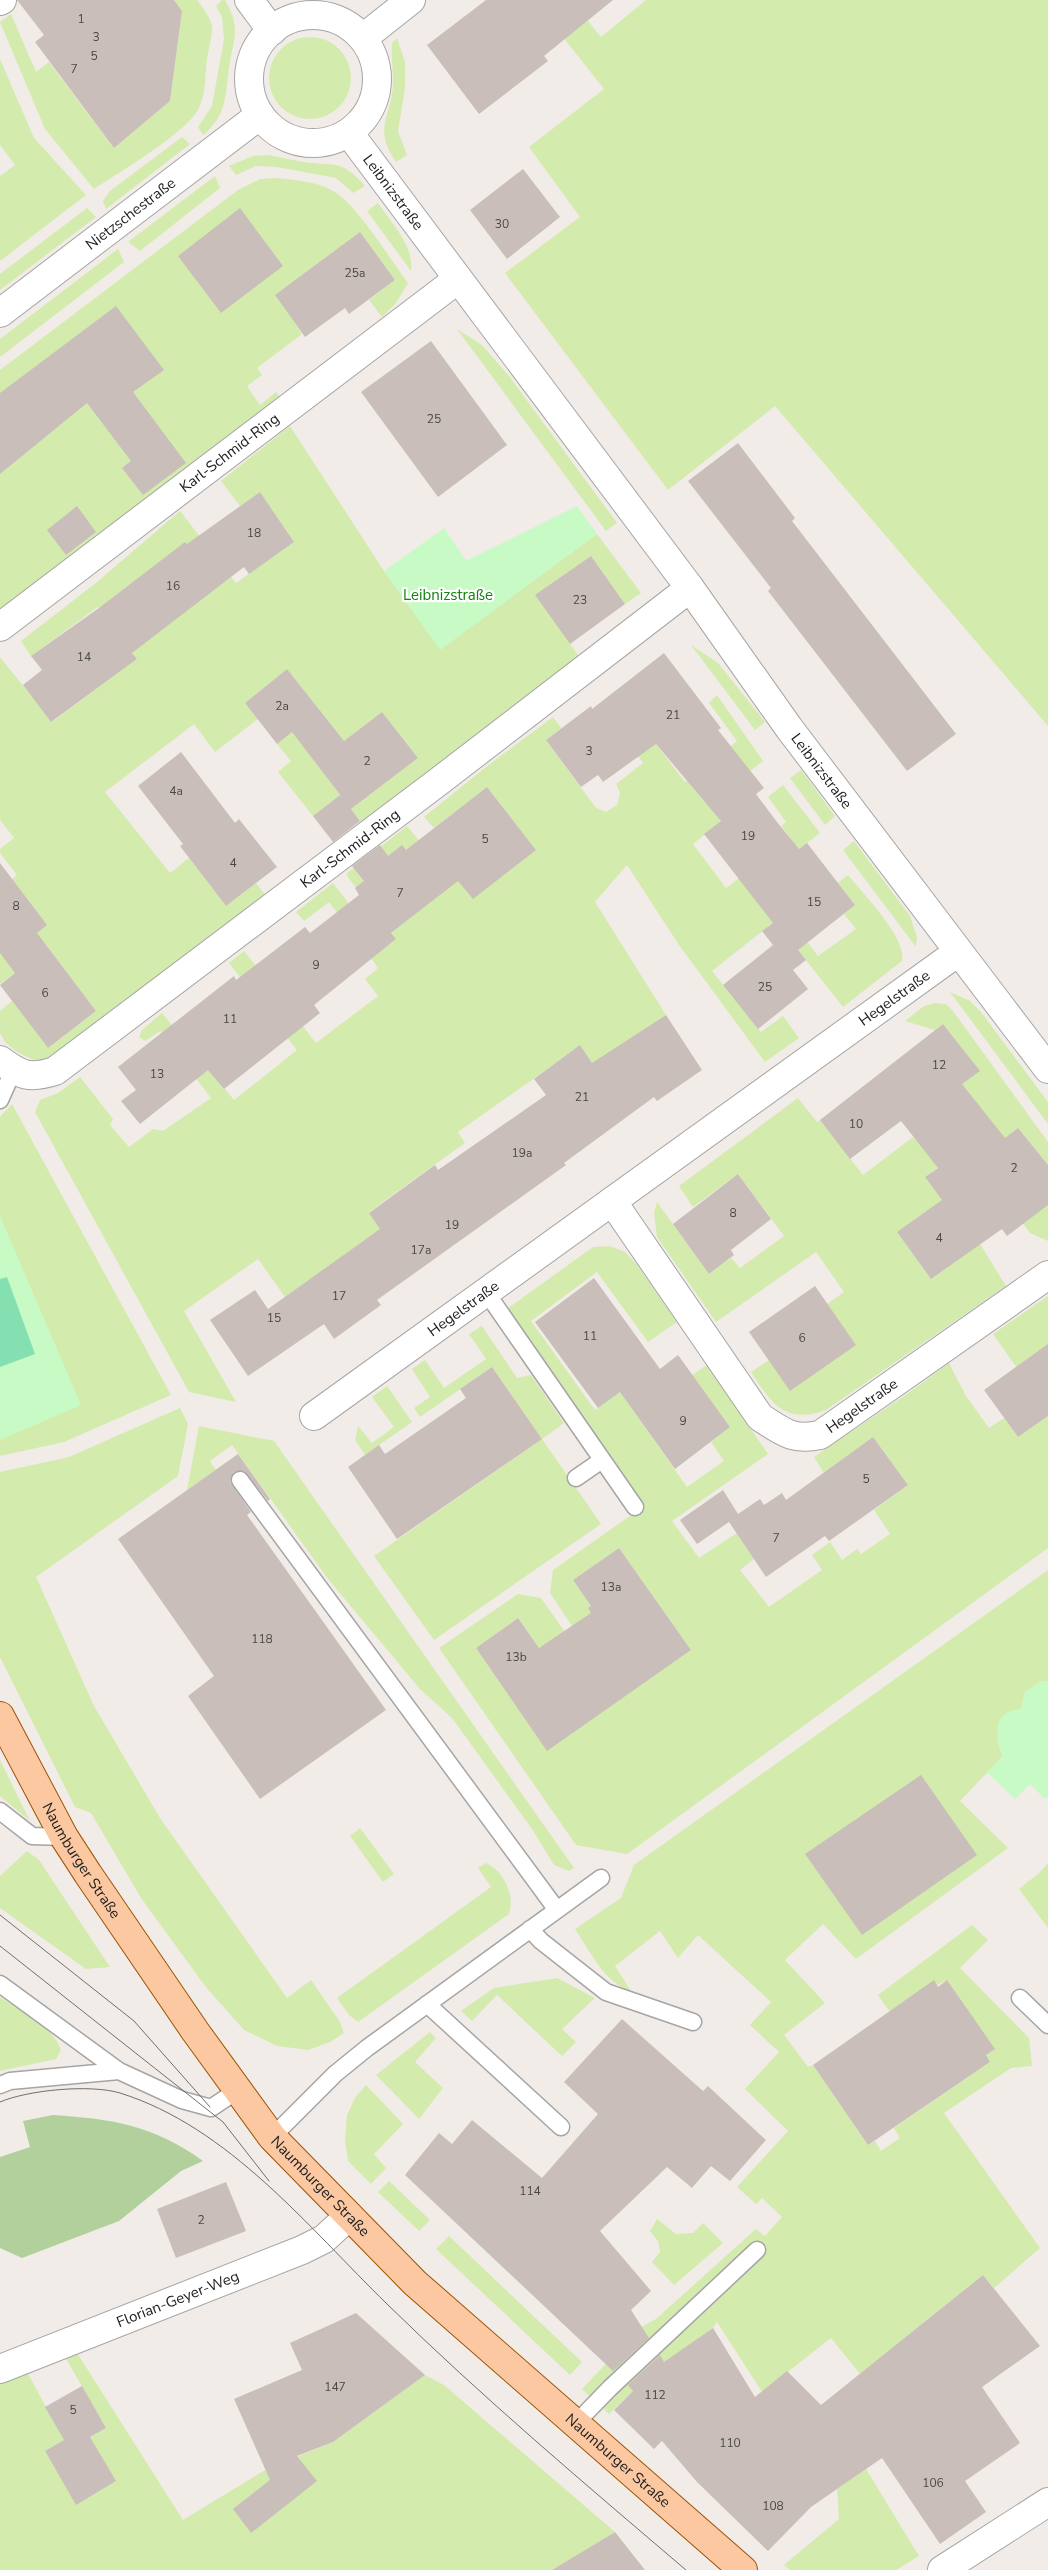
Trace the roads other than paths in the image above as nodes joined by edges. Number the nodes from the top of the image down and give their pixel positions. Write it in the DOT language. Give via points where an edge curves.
graph roads {
  1 [pos="249,0"];
  2 [pos="411,0"];
  3 [pos="272,31"];
  4 [pos="363,38"];
  5 [pos="260,115"];
  6 [pos="349,133"];
  7 [pos="458,278"];
  8 [pos="0,313"];
  9 [pos="690,588"];
  10 [pos="0,627"];
  11 [pos="958,952"];
  12 [pos="7,1065"];
  13 [pos="1048,1069"];
  14 [pos="0,1100"];
  15 [pos="612,1202"];
  16 [pos="1048,1275"];
  17 [pos="486,1292"];
  18 [pos="314,1416"];
  19 [pos="602,1460"];
  20 [pos="576,1478"];
  21 [pos="240,1480"];
  22 [pos="635,1507"];
  23 [pos="0,1716"];
  24 [pos="0,1811"];
  25 [pos="64,1837"];
  26 [pos="601,1878"];
  27 [pos="557,1910"];
  28 [pos="530,1930"];
  29 [pos="0,1984"];
  30 [pos="1020,1998"];
  31 [pos="427,2004"];
  32 [pos="693,2022"];
  33 [pos="1048,2025"];
  34 [pos="119,2071"];
  35 [pos="0,2085"];
  36 [pos="238,2090"];
  37 [pos="561,2127"];
  38 [pos="272,2137"];
  39 [pos="349,2216"];
  40 [pos="758,2250"];
  41 [pos="0,2369"];
  42 [pos="576,2424"];
  43 [pos="1048,2502"];
  44 [pos="744,2570"];
  45 [pos="942,2570"];
  1 -- 3 [label="street"];
  2 -- 4 [label="street"];
  3 -- 4 [label="street" via="296,17 316,15 336,19"];
  3 -- 5 [label="street" via="257,48 249,77 251,97"];
  4 -- 6 [label="street" via="375,61 376,92 369,111"];
  5 -- 6 [label="street" via="273,130 300,142 326,142"];
  5 -- 8 [label="street, Nietzschestraße"];
  6 -- 7 [label="street, Leibnizstraße"];
  7 -- 9 [label="street, Leibnizstraße"];
  7 -- 10 [label="street, Karl-Schmid-Ring"];
  9 -- 11 [label="street, Leibnizstraße" via="789,728"];
  9 -- 12 [label="street, Karl-Schmid-Ring" via="55,1071 36,1077"];
  11 -- 13 [label="street, Leibnizstraße"];
  11 -- 15 [label="street, Hegelstraße"];
  12 -- 14 [label="lane"];
  15 -- 16 [label="street, Hegelstraße" via="760,1417 781,1431 803,1439 820,1435"];
  15 -- 17 [label="street, Hegelstraße"];
  17 -- 18 [label="street, Hegelstraße"];
  17 -- 19 [label="lane"];
  19 -- 20 [label="lane"];
  19 -- 22 [label="lane"];
  21 -- 27 [label="lane"];
  23 -- 25 [label="main road, Naumburger Straße"];
  24 -- 25 [label="lane" via="32,1836"];
  25 -- 36 [label="main road, Naumburger Straße"];
  26 -- 27 [label="lane"];
  27 -- 28 [label="lane"];
  28 -- 31 [label="lane"];
  28 -- 32 [label="lane" via="606,1992"];
  29 -- 34 [label="lane"];
  30 -- 33 [label="lane"];
  31 -- 37 [label="lane"];
  31 -- 38 [label="lane" via="336,2074"];
  34 -- 35 [label="lane"];
  34 -- 36 [label="lane" via="204,2107 211,2108"];
  36 -- 38 [label="main road, Naumburger Straße"];
  38 -- 39 [label="main road, Naumburger Straße"];
  39 -- 41 [label="street, Florian-Geyer-Weg" via="324,2239 302,2250"];
  39 -- 42 [label="main road, Naumburger Straße" via="415,2283"];
  40 -- 42 [label="lane" via="610,2388"];
  42 -- 44 [label="main road, Naumburger Straße"];
  43 -- 45 [label="street"];
}
